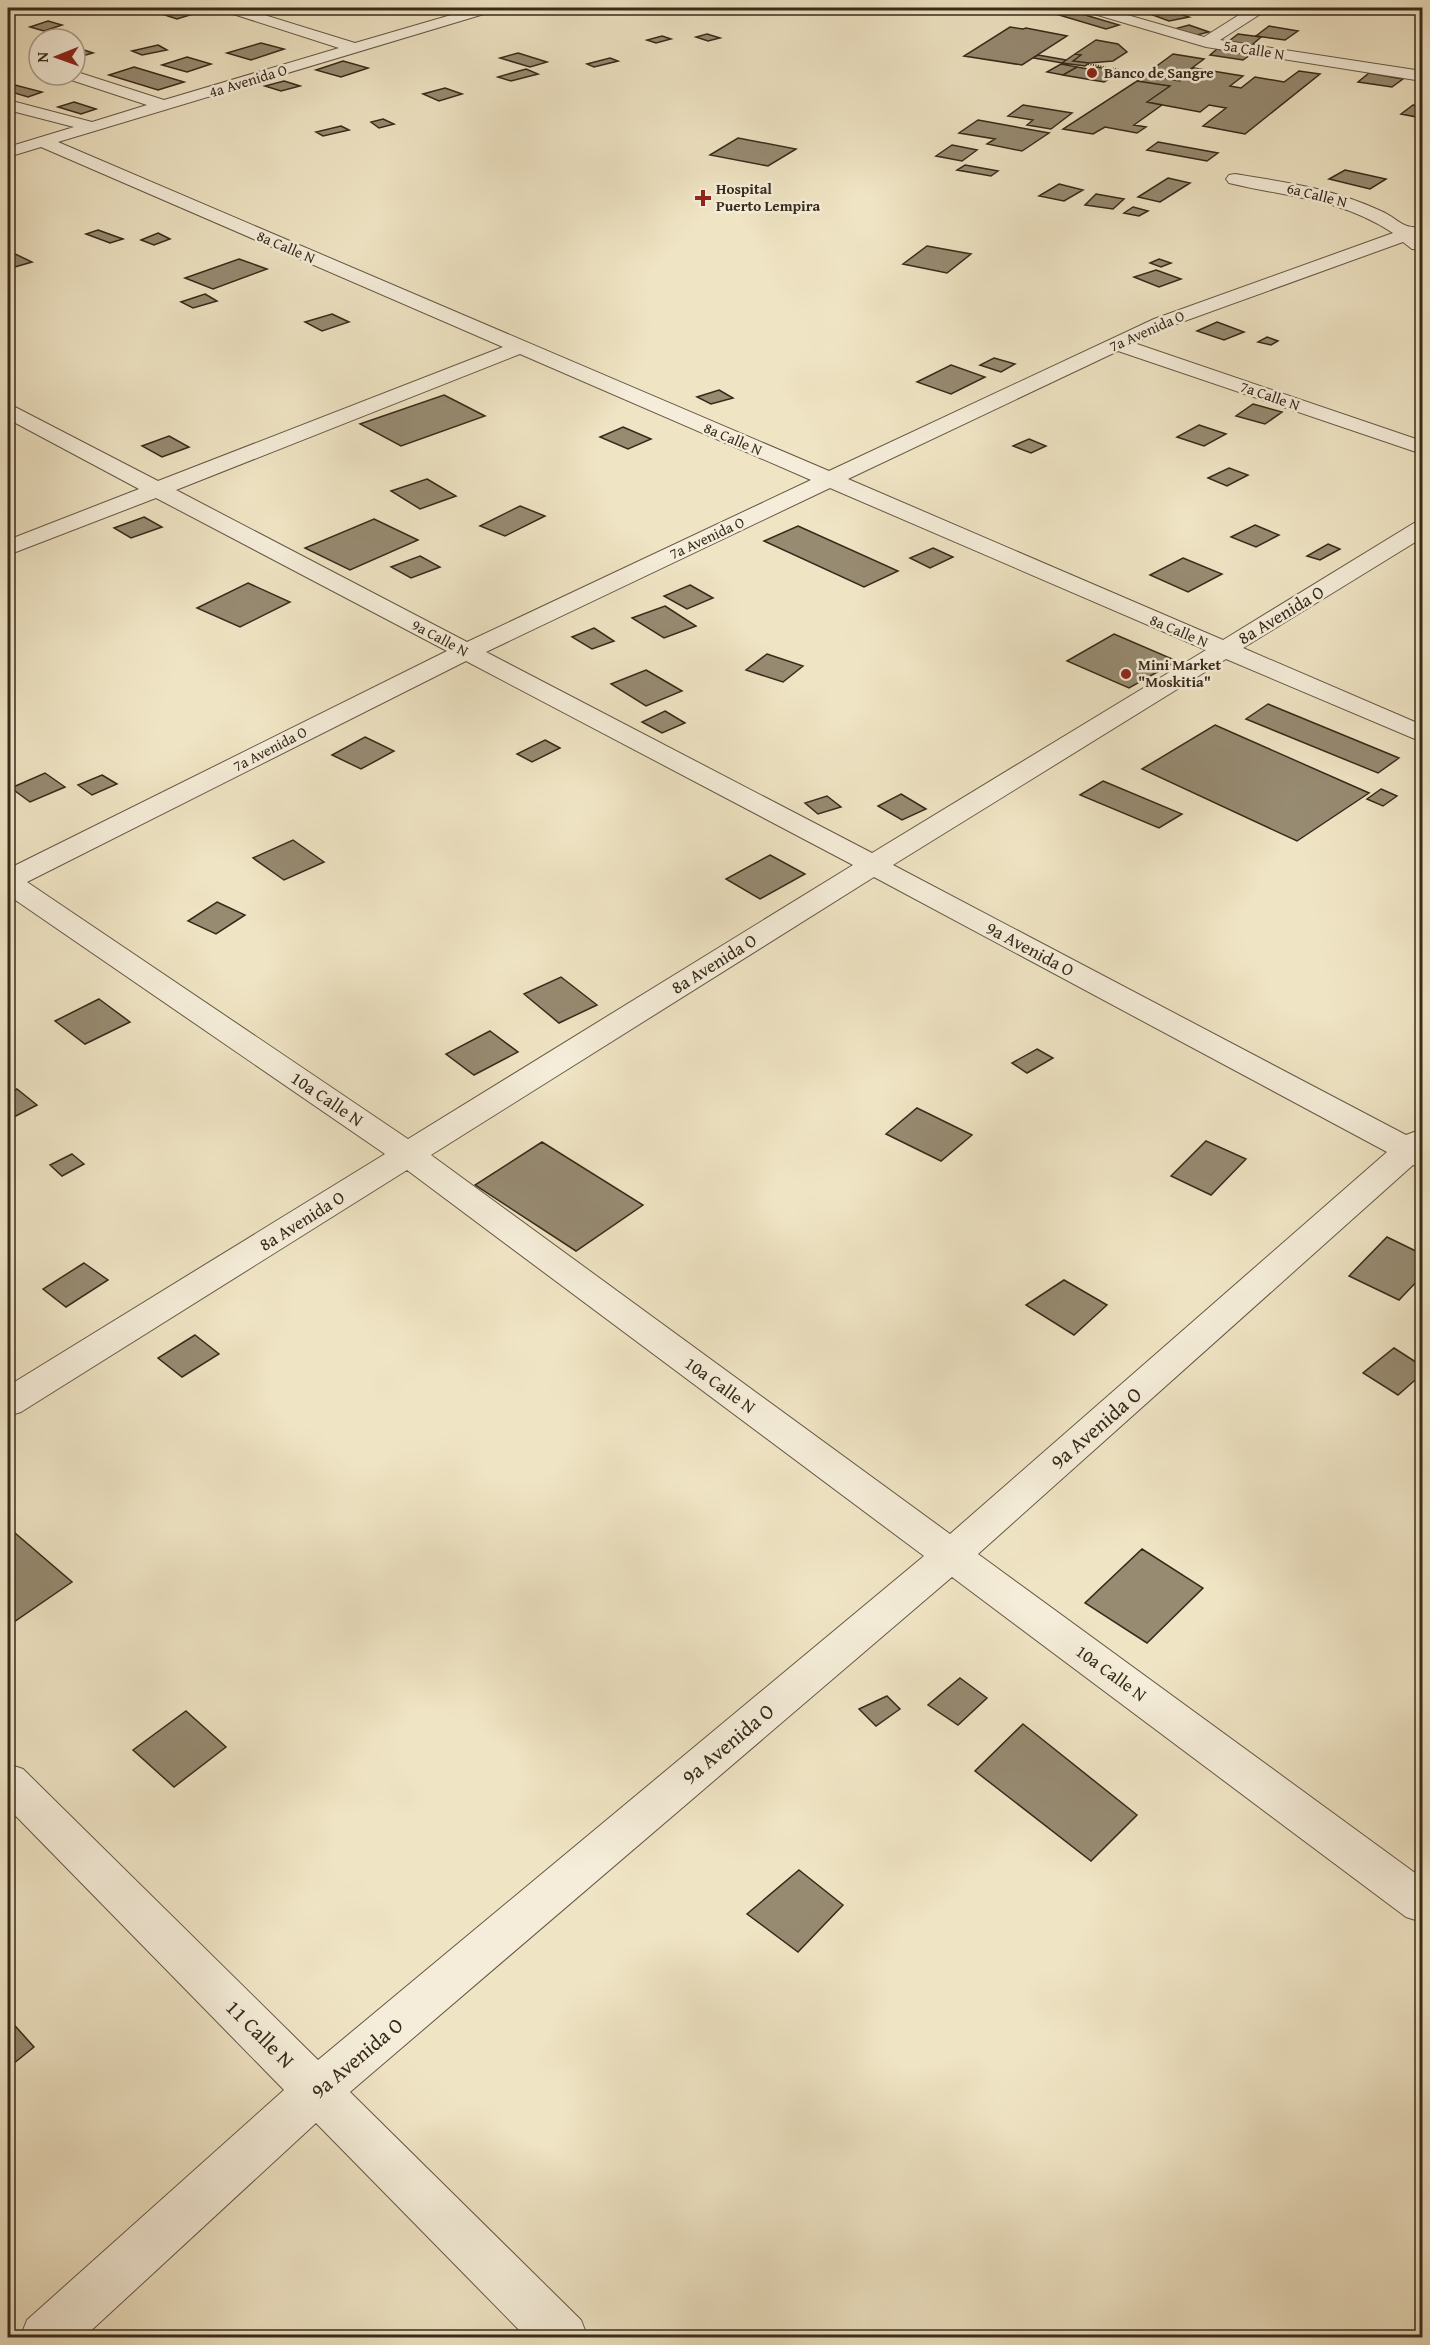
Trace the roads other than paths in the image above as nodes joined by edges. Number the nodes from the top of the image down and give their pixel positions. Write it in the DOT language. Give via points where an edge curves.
graph roads {
  1 [pos="489,8"];
  2 [pos="1089,8"];
  3 [pos="1260,8"];
  4 [pos="235,10"];
  5 [pos="1206,42"];
  6 [pos="355,48"];
  7 [pos="1422,76"];
  8 [pos="87,80"];
  9 [pos="8,105"];
  10 [pos="165,106"];
  11 [pos="93,127"];
  12 [pos="43,142"];
  13 [pos="8,152"];
  14 [pos="1235,179"];
  15 [pos="1417,238"];
  16 [pos="1117,344"];
  17 [pos="520,347"];
  18 [pos="8,411"];
  19 [pos="1422,448"];
  20 [pos="830,480"];
  21 [pos="156,489"];
  22 [pos="1422,528"];
  23 [pos="8,548"];
  24 [pos="1224,650"];
  25 [pos="465,652"];
  26 [pos="1422,734"];
  27 [pos="873,865"];
  28 [pos="8,881"];
  29 [pos="1418,1149"];
  30 [pos="409,1155"];
  31 [pos="8,1403"];
  32 [pos="951,1555"];
  33 [pos="8,1781"];
  34 [pos="1422,1903"];
  35 [pos="317,2091"];
  36 [pos="45,2337"];
  37 [pos="563,2337"];
  1 -- 6 [label="street, 4a Avenida O"];
  2 -- 5 [label="street, 5a Calle N"];
  3 -- 5 [label="street"];
  4 -- 6 [label="street"];
  5 -- 7 [label="street, 5a Calle N"];
  6 -- 10 [label="street, 4a Avenida O"];
  8 -- 10 [label="street"];
  9 -- 11 [label="street"];
  10 -- 11 [label="street, 4a Avenida O"];
  11 -- 12 [label="street, 4a Avenida O"];
  12 -- 13 [label="street, 4a Avenida O"];
  12 -- 17 [label="street, 8a Calle N"];
  14 -- 15 [label="street, 6a Calle N" via="1328,195 1368,209"];
  15 -- 16 [label="street, 7a Avenida O" via="1161,323"];
  16 -- 19 [label="street, 7a Calle N"];
  16 -- 20 [label="street, 7a Avenida O"];
  17 -- 20 [label="street, 8a Calle N"];
  17 -- 21 [label="street"];
  18 -- 21 [label="street, 9a Calle N"];
  20 -- 24 [label="street, 8a Calle N"];
  20 -- 25 [label="street, 7a Avenida O"];
  21 -- 23 [label="street"];
  21 -- 25 [label="street, 9a Calle N"];
  22 -- 24 [label="street, 8a Avenida O"];
  24 -- 26 [label="street, 8a Calle N"];
  24 -- 27 [label="street, 8a Avenida O"];
  25 -- 27 [label="street, 9a Calle N"];
  25 -- 28 [label="street, 7a Avenida O"];
  27 -- 29 [label="street, 9a Avenida O"];
  27 -- 30 [label="street, 8a Avenida O"];
  28 -- 30 [label="street, 10a Calle N"];
  29 -- 32 [label="street, 9a Avenida O"];
  30 -- 31 [label="street, 8a Avenida O"];
  30 -- 32 [label="street, 10a Calle N"];
  32 -- 34 [label="street, 10a Calle N"];
  32 -- 35 [label="street, 9a Avenida O"];
  33 -- 35 [label="street, 11 Calle N"];
  35 -- 36 [label="street, 9a Avenida O"];
  35 -- 37 [label="street, 11 Calle N"];
}
